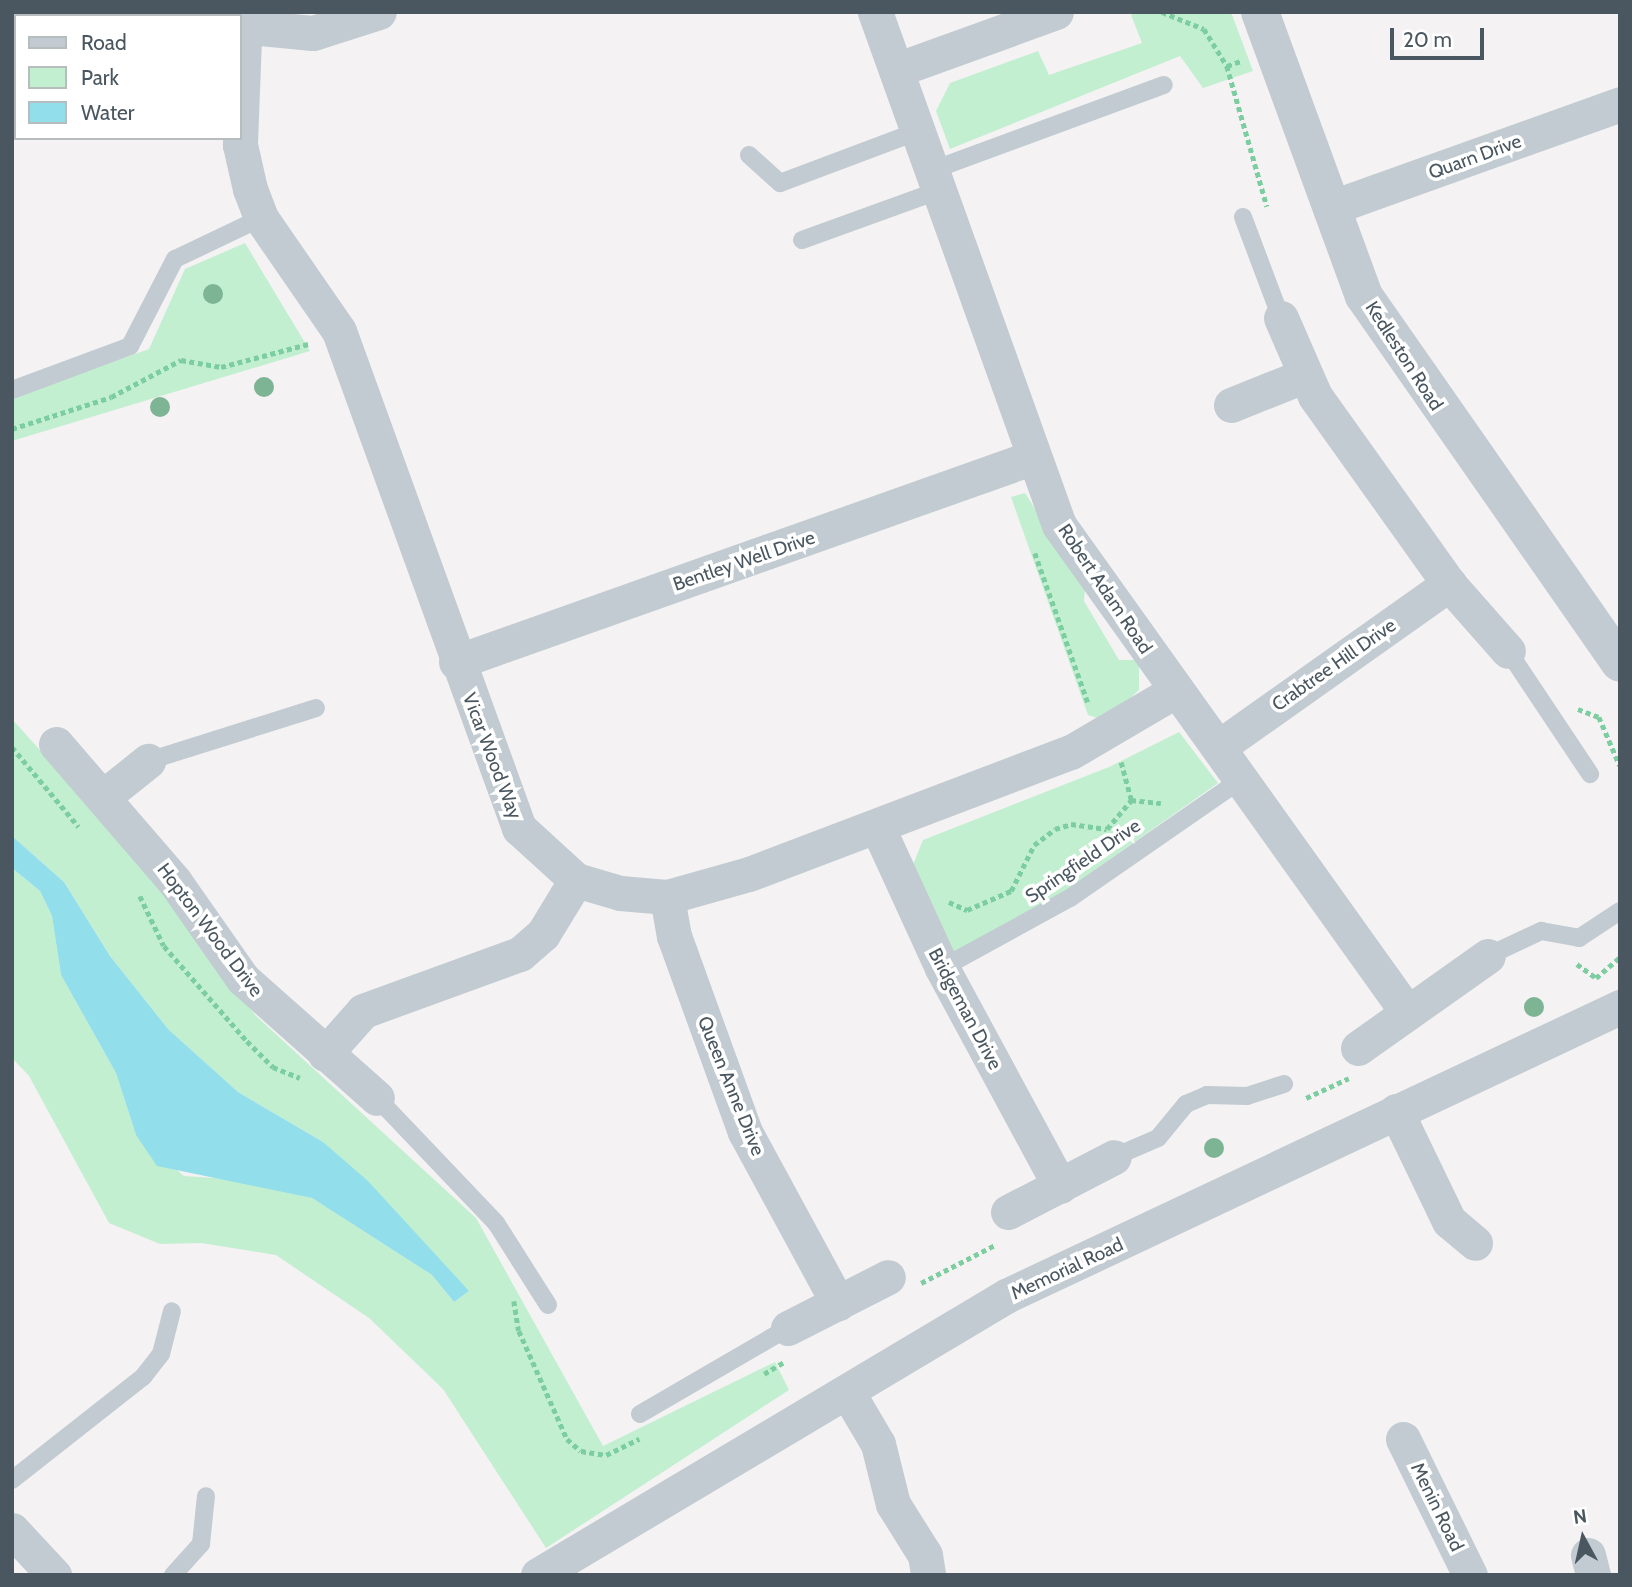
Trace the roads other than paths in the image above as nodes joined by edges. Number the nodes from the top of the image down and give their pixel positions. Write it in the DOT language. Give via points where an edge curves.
graph roads {
  1 [pos="379,12"];
  2 [pos="875,12"];
  3 [pos="1056,12"];
  4 [pos="1260,12"];
  5 [pos="243,21"];
  6 [pos="242,62"];
  7 [pos="896,70"];
  8 [pos="1164,85"];
  9 [pos="1620,104"];
  10 [pos="916,132"];
  11 [pos="240,140"];
  12 [pos="749,155"];
  13 [pos="934,181"];
  14 [pos="1330,208"];
  15 [pos="1243,217"];
  16 [pos="261,218"];
  17 [pos="802,240"];
  18 [pos="1281,318"];
  19 [pos="1304,376"];
  20 [pos="12,390"];
  21 [pos="1231,405"];
  22 [pos="1031,458"];
  23 [pos="1448,584"];
  24 [pos="1508,651"];
  25 [pos="456,662"];
  26 [pos="1620,663"];
  27 [pos="1175,691"];
  28 [pos="316,708"];
  29 [pos="56,744"];
  30 [pos="1220,746"];
  31 [pos="148,761"];
  32 [pos="1590,774"];
  33 [pos="1242,779"];
  34 [pos="103,797"];
  35 [pos="878,828"];
  36 [pos="576,880"];
  37 [pos="667,897"];
  38 [pos="1620,911"];
  39 [pos="1488,956"];
  40 [pos="942,968"];
  41 [pos="1620,1007"];
  42 [pos="1407,1012"];
  43 [pos="1359,1048"];
  44 [pos="325,1054"];
  45 [pos="1284,1083"];
  46 [pos="377,1098"];
  47 [pos="1396,1111"];
  48 [pos="1114,1157"];
  49 [pos="1060,1186"];
  50 [pos="1008,1212"];
  51 [pos="1475,1243"];
  52 [pos="888,1277"];
  53 [pos="838,1303"];
  54 [pos="548,1305"];
  55 [pos="172,1311"];
  56 [pos="788,1328"];
  57 [pos="848,1393"];
  58 [pos="640,1414"];
  59 [pos="1403,1439"];
  60 [pos="12,1480"];
  61 [pos="206,1496"];
  62 [pos="12,1530"];
  63 [pos="54,1575"];
  64 [pos="173,1575"];
  65 [pos="538,1575"];
  66 [pos="928,1575"];
  67 [pos="1470,1575"];
  1 -- 5 [label="street" via="313,33"];
  2 -- 7 [label="street, Robert Adam Road"];
  3 -- 7 [label="street"];
  4 -- 14 [label="street, Kedleston Road"];
  5 -- 6 [label="street, Vicar Wood Way"];
  7 -- 10 [label="street, Robert Adam Road"];
  8 -- 13 [label="lane"];
  9 -- 14 [label="street, Quarn Drive"];
  10 -- 12 [label="lane" via="780,183"];
  10 -- 13 [label="street, Robert Adam Road"];
  11 -- 16 [label="street, Vicar Wood Way"];
  13 -- 17 [label="lane"];
  13 -- 22 [label="street, Robert Adam Road"];
  14 -- 26 [label="street, Kedleston Road" via="1387,335"];
  15 -- 18 [label="lane"];
  16 -- 20 [label="lane" via="175,259 131,346"];
  16 -- 25 [label="street, Vicar Wood Way" via="339,331"];
  18 -- 19 [label="street"];
  19 -- 21 [label="street"];
  19 -- 23 [label="street"];
  22 -- 25 [label="street, Bentley Well Drive"];
  22 -- 27 [label="street, Robert Adam Road" via="1059,525"];
  23 -- 24 [label="street"];
  23 -- 30 [label="street, Crabtree Hill Drive"];
  24 -- 32 [label="lane"];
  25 -- 36 [label="street, Vicar Wood Way" via="519,828"];
  27 -- 30 [label="street, Robert Adam Road"];
  27 -- 35 [label="street, Vicar Wood Way" via="1071,752"];
  28 -- 31 [label="lane"];
  29 -- 34 [label="street, Hopton Wood Drive"];
  30 -- 33 [label="street, Robert Adam Road"];
  31 -- 34 [label="street"];
  33 -- 40 [label="lane, Springfield Drive" via="1070,898"];
  33 -- 42 [label="street, Robert Adam Road"];
  34 -- 44 [label="street, Hopton Wood Drive" via="175,881 243,979"];
  35 -- 37 [label="street, Vicar Wood Way"];
  35 -- 40 [label="street, Bridgeman Drive"];
  36 -- 37 [label="street, Vicar Wood Way" via="620,893"];
  36 -- 44 [label="street" via="544,934 520,954 363,1011"];
  37 -- 53 [label="street, Queen Anne Drive" via="674,936 745,1132"];
  38 -- 39 [label="lane" via="1579,938 1541,931"];
  39 -- 42 [label="street"];
  40 -- 49 [label="street, Bridgeman Drive"];
  41 -- 47 [label="street, Memorial Road"];
  42 -- 43 [label="street"];
  44 -- 46 [label="street, Hopton Wood Drive"];
  45 -- 48 [label="lane" via="1247,1096 1207,1095 1186,1104 1158,1138"];
  46 -- 54 [label="lane" via="496,1223"];
  47 -- 51 [label="street" via="1450,1222"];
  47 -- 57 [label="street, Memorial Road" via="1006,1296"];
  48 -- 49 [label="street"];
  49 -- 50 [label="street"];
  52 -- 53 [label="street"];
  53 -- 56 [label="street"];
  55 -- 60 [label="lane" via="161,1354 143,1377"];
  56 -- 58 [label="lane"];
  57 -- 65 [label="street, Memorial Road"];
  57 -- 66 [label="street" via="878,1444 893,1504 925,1555"];
  59 -- 67 [label="street, Menin Road"];
  61 -- 64 [label="lane" via="201,1544"];
  62 -- 63 [label="street"];
}
